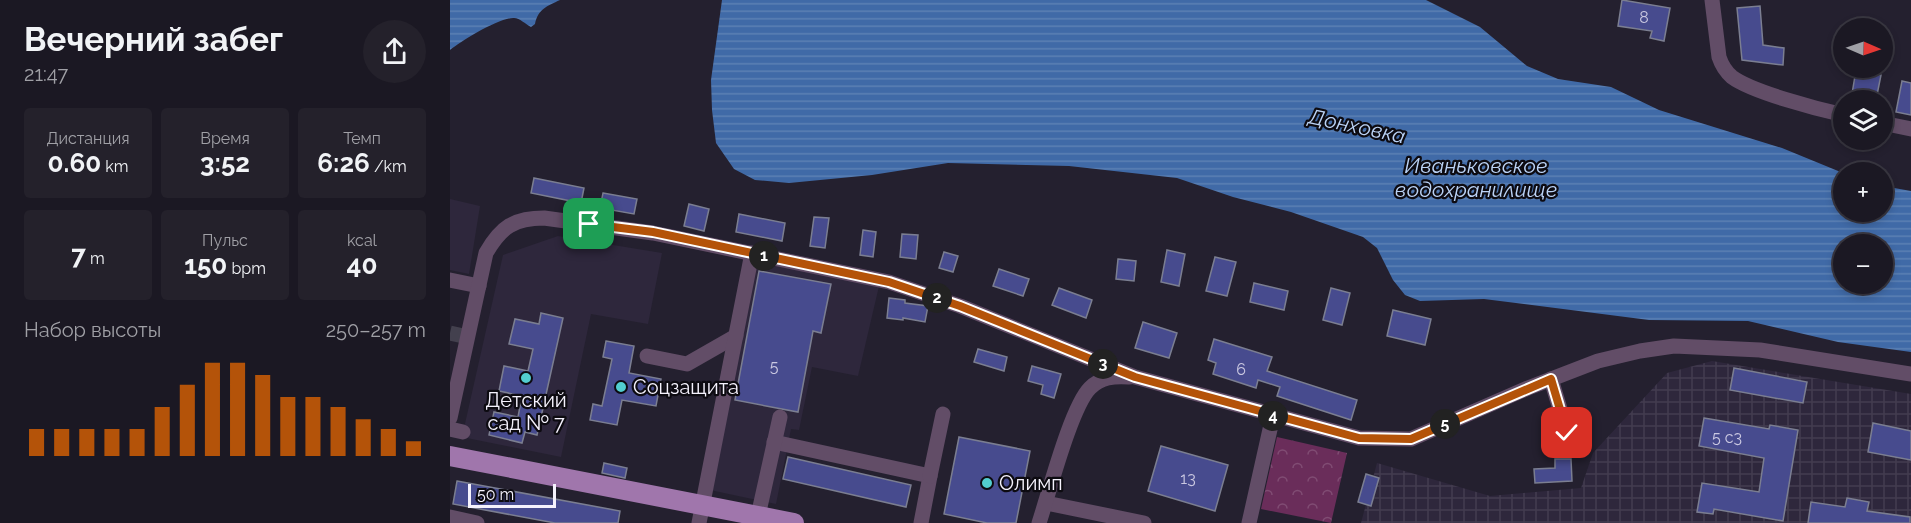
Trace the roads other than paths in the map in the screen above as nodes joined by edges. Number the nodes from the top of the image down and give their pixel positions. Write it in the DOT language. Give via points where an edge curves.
graph roads {
  1 [pos="1709,1"];
  2 [pos="1833,112"];
  3 [pos="1893,125"];
  4 [pos="1911,129"];
  5 [pos="752,254"];
  6 [pos="450,280"];
  7 [pos="479,286"];
  8 [pos="736,336"];
  9 [pos="647,356"];
  10 [pos="1911,374"];
  11 [pos="1135,377"];
  12 [pos="1551,379"];
  13 [pos="943,414"];
  14 [pos="1273,416"];
  15 [pos="780,417"];
  16 [pos="450,418"];
  17 [pos="774,442"];
  18 [pos="1572,448"];
  19 [pos="450,456"];
  20 [pos="930,476"];
  21 [pos="1046,503"];
  22 [pos="701,514"];
  23 [pos="758,516"];
  24 [pos="450,518"];
  25 [pos="477,523"];
  26 [pos="794,523"];
  27 [pos="921,523"];
  28 [pos="1039,523"];
  29 [pos="1144,523"];
  30 [pos="1249,523"];
  1 -- 2 [label="street" via="1719,57 1727,72 1752,88"];
  3 -- 4 [label="street"];
  5 -- 7 [label="street" via="636,226 527,218 497,234 486,253"];
  5 -- 8 [label="street"];
  5 -- 11 [label="street" via="889,282 960,306"];
  6 -- 7 [label="street"];
  7 -- 16 [label="street"];
  8 -- 9 [label="street" via="687,364"];
  8 -- 22 [label="street"];
  10 -- 12 [label="street" via="1760,350 1674,346 1598,361"];
  11 -- 14 [label="street"];
  11 -- 21 [label="street" via="1110,377 1089,389 1080,404"];
  12 -- 14 [label="street" via="1411,439 1359,438"];
  12 -- 18 [label="street"];
  13 -- 20 [label="street"];
  14 -- 30 [label="street"];
  15 -- 17 [label="street"];
  17 -- 20 [label="street"];
  17 -- 23 [label="street"];
  19 -- 22 [label="main road"];
  20 -- 27 [label="street"];
  21 -- 28 [label="street"];
  21 -- 29 [label="street"];
  22 -- 23 [label="main road"];
  23 -- 26 [label="main road"];
  24 -- 25 [label="street"];
}
